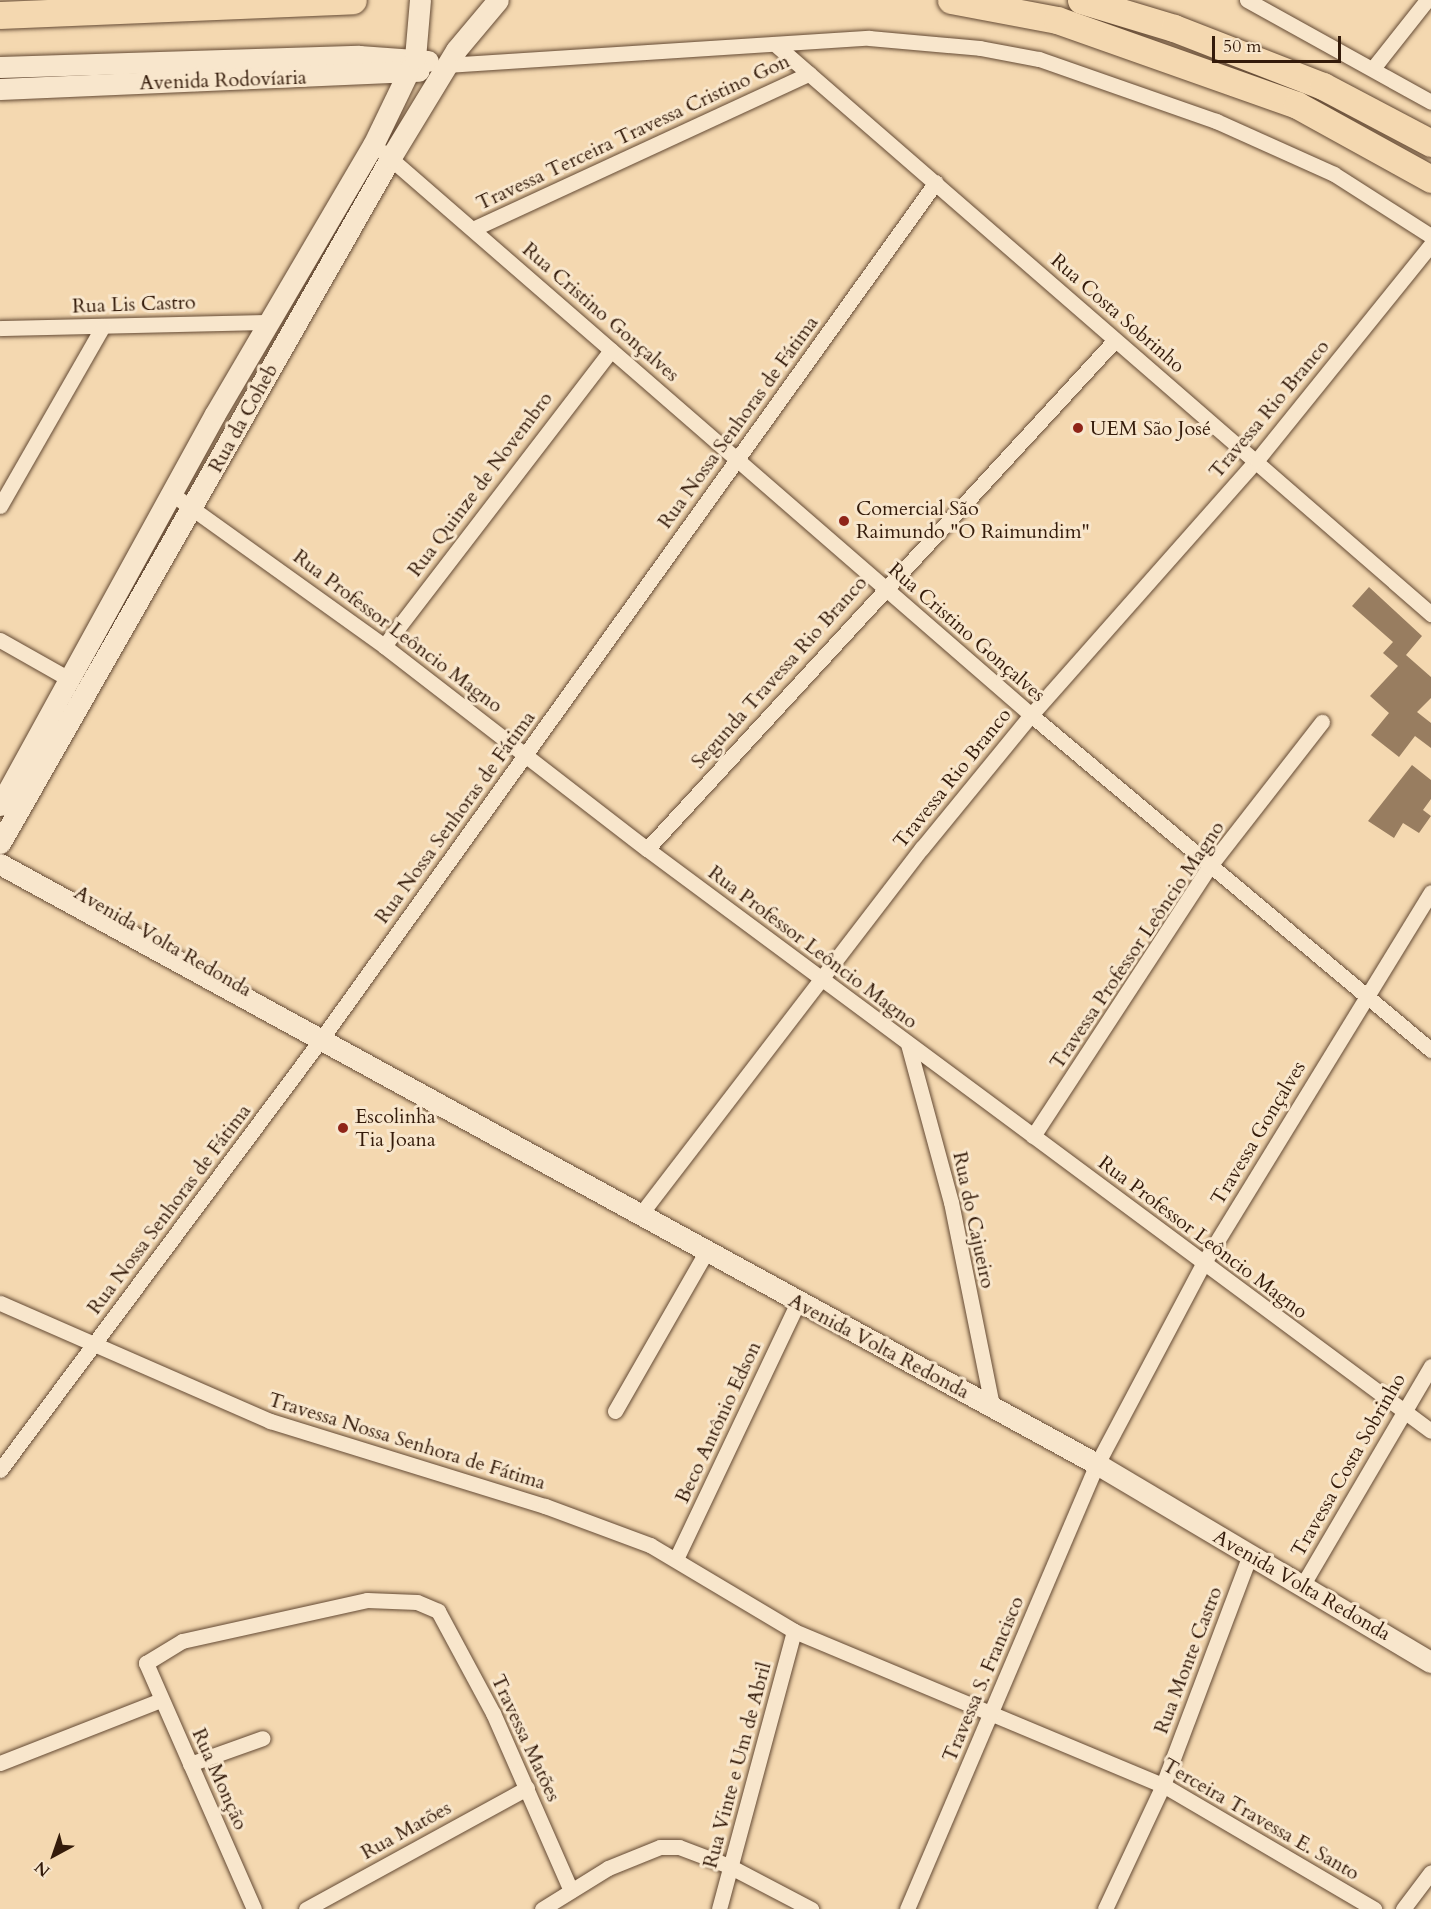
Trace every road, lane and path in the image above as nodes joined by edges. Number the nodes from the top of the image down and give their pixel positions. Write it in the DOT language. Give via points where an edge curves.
graph roads {
  1 [pos="353,0"];
  2 [pos="420,0"];
  3 [pos="498,0"];
  4 [pos="951,0"];
  5 [pos="1081,0"];
  6 [pos="1247,0"];
  7 [pos="1427,0"];
  8 [pos="0,15"];
  9 [pos="776,45"];
  10 [pos="446,65"];
  11 [pos="412,66"];
  12 [pos="1374,67"];
  13 [pos="0,68"];
  14 [pos="809,74"];
  15 [pos="0,89"];
  16 [pos="1431,102"];
  17 [pos="1431,143"];
  18 [pos="373,145"];
  19 [pos="391,157"];
  20 [pos="1431,178"];
  21 [pos="936,182"];
  22 [pos="475,228"];
  23 [pos="1431,236"];
  24 [pos="1431,244"];
  25 [pos="269,322"];
  26 [pos="103,326"];
  27 [pos="0,328"];
  28 [pos="1115,339"];
  29 [pos="611,350"];
  30 [pos="736,458"];
  31 [pos="1257,460"];
  32 [pos="172,494"];
  33 [pos="0,506"];
  34 [pos="192,506"];
  35 [pos="885,587"];
  36 [pos="1431,614"];
  37 [pos="0,640"];
  38 [pos="384,646"];
  39 [pos="69,680"];
  40 [pos="1031,715"];
  41 [pos="1322,722"];
  42 [pos="526,753"];
  43 [pos="0,806"];
  44 [pos="0,843"];
  45 [pos="0,849"];
  46 [pos="647,849"];
  47 [pos="0,864"];
  48 [pos="1209,867"];
  49 [pos="1431,892"];
  50 [pos="821,977"];
  51 [pos="1366,996"];
  52 [pos="322,1038"];
  53 [pos="908,1044"];
  54 [pos="1431,1050"];
  55 [pos="1034,1136"];
  56 [pos="640,1215"];
  57 [pos="706,1252"];
  58 [pos="1203,1264"];
  59 [pos="798,1302"];
  60 [pos="0,1303"];
  61 [pos="94,1345"];
  62 [pos="1431,1366"];
  63 [pos="992,1406"];
  64 [pos="615,1411"];
  65 [pos="1404,1412"];
  66 [pos="1431,1431"];
  67 [pos="1097,1464"];
  68 [pos="0,1470"];
  69 [pos="1249,1557"];
  70 [pos="676,1559"];
  71 [pos="1302,1586"];
  72 [pos="794,1631"];
  73 [pos="1431,1662"];
  74 [pos="145,1668"];
  75 [pos="161,1700"];
  76 [pos="993,1712"];
  77 [pos="263,1738"];
  78 [pos="0,1763"];
  79 [pos="190,1764"];
  80 [pos="1164,1785"];
  81 [pos="526,1788"];
  82 [pos="729,1866"];
  83 [pos="1431,1872"];
  84 [pos="571,1891"];
  85 [pos="254,1909"];
  86 [pos="306,1909"];
  87 [pos="542,1909"];
  88 [pos="719,1909"];
  89 [pos="812,1909"];
  90 [pos="907,1909"];
  91 [pos="1105,1909"];
  92 [pos="1374,1909"];
  93 [pos="1403,1909"];
  1 -- 8 [label="highway"];
  2 -- 11 [label="street, Rua da Coheb" via="421,38"];
  3 -- 10 [label="street, Rua da Coheb"];
  4 -- 20 [label="highway" via="1058,20 1254,89 1297,105"];
  5 -- 17 [label="highway" via="1174,28 1323,86"];
  6 -- 12 [label="street"];
  7 -- 12 [label="street"];
  9 -- 10 [label="street"];
  9 -- 14 [label="street, Rua Costa Sobrinho"];
  9 -- 23 [label="street" via="909,39 1039,59 1136,89 1258,139 1334,174"];
  10 -- 11 [label="street, Avenida Rodovíaria"];
  10 -- 19 [label="street, Rua da Coheb"];
  11 -- 13 [label="street"];
  11 -- 15 [label="street, Avenida Rodovíaria"];
  11 -- 18 [label="street, Rua da Coheb"];
  12 -- 16 [label="street"];
  14 -- 21 [label="street, Rua Costa Sobrinho"];
  14 -- 22 [label="street, Travessa Terceira Travessa Cristino Gon"];
  18 -- 19 [label="street, Rua Cristino Gonçalves"];
  18 -- 25 [label="street, Rua da Coheb"];
  19 -- 22 [label="street, Rua Cristino Gonçalves"];
  19 -- 34 [label="street, Rua da Coheb"];
  21 -- 28 [label="street, Rua Costa Sobrinho"];
  21 -- 30 [label="street, Rua Nossa Senhoras de Fátima"];
  22 -- 29 [label="street, Rua Cristino Gonçalves"];
  24 -- 31 [label="street, Travessa Rio Branco"];
  25 -- 26 [label="street, Rua Lis Castro"];
  25 -- 32 [label="street, Rua da Coheb"];
  26 -- 27 [label="street, Rua Lis Castro"];
  26 -- 33 [label="street"];
  28 -- 31 [label="street, Rua Costa Sobrinho"];
  28 -- 35 [label="street, Segunda Travessa Rio Branco"];
  29 -- 30 [label="street, Rua Cristino Gonçalves"];
  29 -- 38 [label="street, Rua Quinze de Novembro"];
  30 -- 35 [label="street, Rua Cristino Gonçalves"];
  30 -- 42 [label="street, Rua Nossa Senhoras de Fátima"];
  31 -- 36 [label="street, Rua Costa Sobrinho"];
  31 -- 40 [label="street, Travessa Rio Branco"];
  32 -- 34 [label="street, Rua Professor Leôncio Magno"];
  32 -- 39 [label="street, Rua da Coheb"];
  34 -- 38 [label="street, Rua Professor Leôncio Magno"];
  34 -- 44 [label="street, Rua da Coheb"];
  35 -- 40 [label="street, Rua Cristino Gonçalves"];
  35 -- 46 [label="street, Segunda Travessa Rio Branco"];
  37 -- 39 [label="street"];
  38 -- 42 [label="street, Rua Professor Leôncio Magno"];
  39 -- 43 [label="street, Rua da Coheb"];
  40 -- 48 [label="street, Rua Cristino Gonçalves"];
  40 -- 50 [label="street, Travessa Rio Branco"];
  41 -- 48 [label="street, Travessa Professor Leôncio Magno"];
  42 -- 46 [label="street, Rua Professor Leôncio Magno"];
  42 -- 52 [label="street, Rua Nossa Senhoras de Fátima"];
  45 -- 52 [label="street, Avenida Volta Redonda" via="219,970"];
  46 -- 50 [label="street, Rua Professor Leôncio Magno"];
  47 -- 52 [label="street, Avenida Volta Redonda"];
  48 -- 51 [label="street, Rua Cristino Gonçalves"];
  48 -- 55 [label="street, Travessa Professor Leôncio Magno"];
  49 -- 51 [label="street, Travessa Gonçalves"];
  50 -- 53 [label="street, Rua Professor Leôncio Magno"];
  50 -- 56 [label="street, Travessa Rio Branco"];
  51 -- 54 [label="street, Rua Cristino Gonçalves"];
  51 -- 58 [label="street, Travessa Gonçalves"];
  52 -- 56 [label="street, Avenida Volta Redonda"];
  52 -- 61 [label="street, Rua Nossa Senhoras de Fátima"];
  53 -- 55 [label="street, Rua Professor Leôncio Magno"];
  53 -- 63 [label="street, Rua do Cajueiro" via="951,1202"];
  55 -- 58 [label="street, Rua Professor Leôncio Magno"];
  56 -- 57 [label="street, Avenida Volta Redonda"];
  57 -- 59 [label="street, Avenida Volta Redonda"];
  57 -- 64 [label="street"];
  58 -- 65 [label="street, Rua Professor Leôncio Magno"];
  58 -- 67 [label="street, Travessa Gonçalves"];
  59 -- 63 [label="street, Avenida Volta Redonda"];
  59 -- 70 [label="street, Beco Antônio Edson"];
  60 -- 61 [label="street, Travessa Nossa Senhora de Fátima"];
  61 -- 68 [label="street, Rua Nossa Senhoras de Fátima"];
  61 -- 70 [label="street, Travessa Nossa Senhora de Fátima" via="270,1421 576,1516"];
  62 -- 65 [label="street, Travessa Costa Sobrinho"];
  63 -- 67 [label="street, Avenida Volta Redonda"];
  65 -- 66 [label="street, Rua Professor Leôncio Magno"];
  65 -- 71 [label="street, Travessa Costa Sobrinho"];
  67 -- 69 [label="street, Avenida Volta Redonda"];
  67 -- 76 [label="street, Travessa S. Francisco"];
  69 -- 71 [label="street, Avenida Volta Redonda"];
  69 -- 80 [label="street, Rua Monte Castro"];
  70 -- 72 [label="street, Travessa Nossa Senhora de Fátima"];
  71 -- 73 [label="street, Avenida Volta Redonda"];
  72 -- 76 [label="street, Terceira Travessa E. Santo"];
  72 -- 82 [label="street, Rua Vinte e Um de Abril"];
  74 -- 75 [label="street, Rua Monção"];
  74 -- 81 [label="street, Travessa Matões" via="155,1652 174,1644 336,1606 391,1599 433,1608 488,1702"];
  75 -- 78 [label="street"];
  75 -- 79 [label="street, Rua Monção"];
  76 -- 80 [label="street, Terceira Travessa E. Santo"];
  76 -- 90 [label="street, Travessa S. Francisco"];
  77 -- 79 [label="street"];
  79 -- 85 [label="street, Rua Monção"];
  80 -- 91 [label="street, Rua Monte Castro"];
  80 -- 92 [label="street, Terceira Travessa E. Santo"];
  81 -- 84 [label="street, Travessa Matões"];
  81 -- 86 [label="street, Rua Matões"];
  82 -- 84 [label="street" via="678,1847 660,1847 642,1851"];
  82 -- 88 [label="street, Rua Vinte e Um de Abril"];
  82 -- 89 [label="street"];
  83 -- 93 [label="street"];
  84 -- 87 [label="street"];
}
